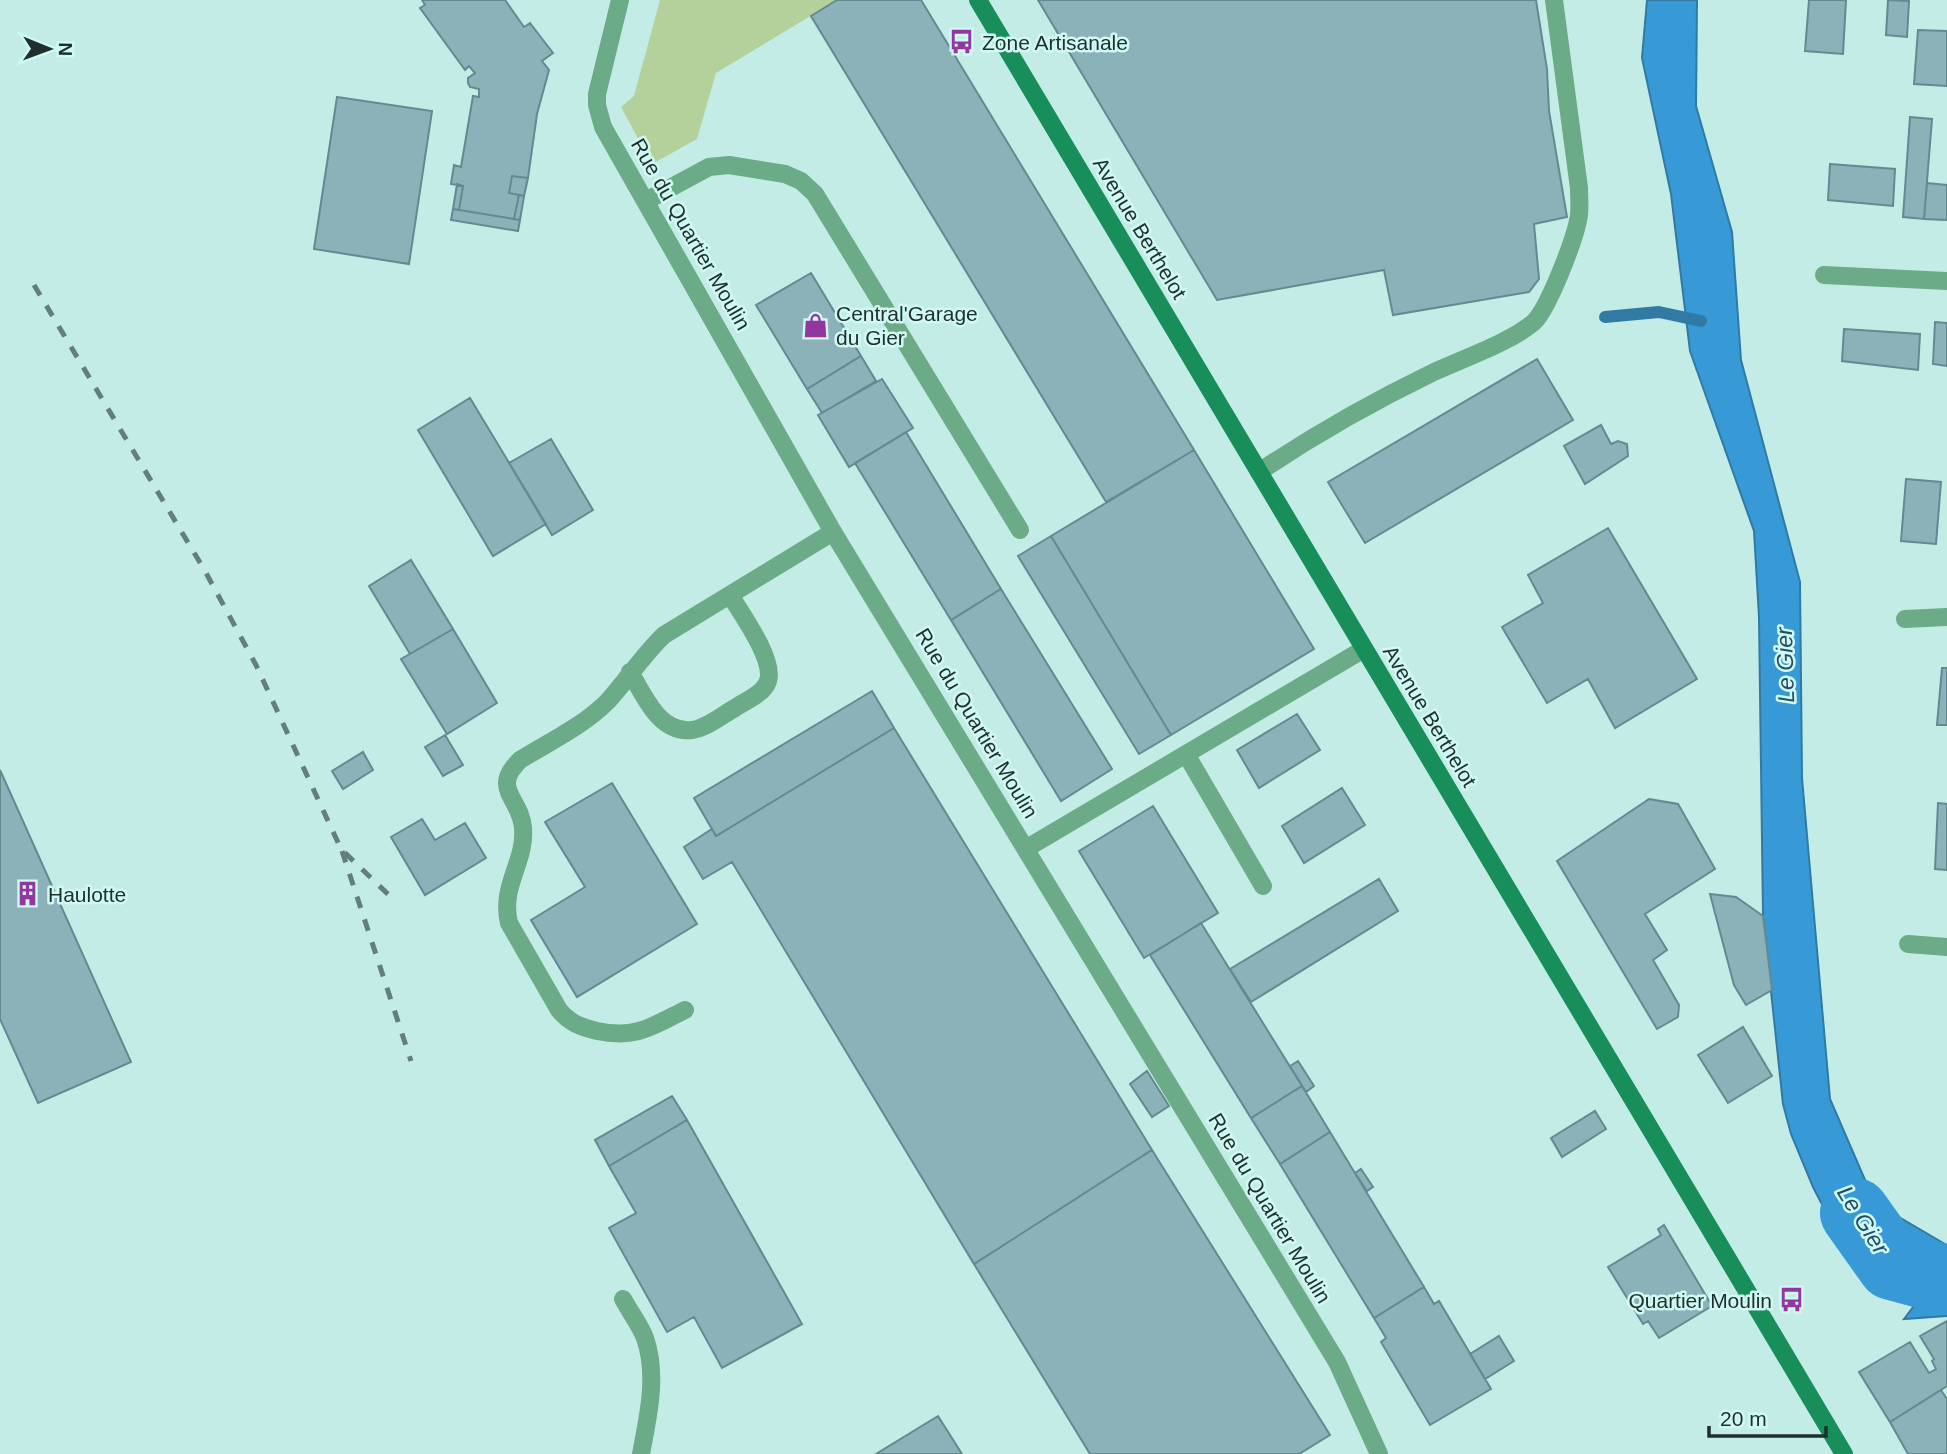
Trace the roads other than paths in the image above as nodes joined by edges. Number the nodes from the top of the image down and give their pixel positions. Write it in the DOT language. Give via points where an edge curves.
graph roads {
  1 [pos="620,0"];
  2 [pos="978,0"];
  3 [pos="1554,0"];
  4 [pos="646,201"];
  5 [pos="1824,275"];
  6 [pos="1947,281"];
  7 [pos="1259,472"];
  8 [pos="1020,530"];
  9 [pos="834,532"];
  10 [pos="730,595"];
  11 [pos="1947,617"];
  12 [pos="1905,619"];
  13 [pos="1364,649"];
  14 [pos="630,671"];
  15 [pos="1186,754"];
  16 [pos="1027,848"];
  17 [pos="1263,886"];
  18 [pos="1908,944"];
  19 [pos="1947,947"];
  20 [pos="685,1010"];
  21 [pos="623,1299"];
  22 [pos="641,1454"];
  23 [pos="1379,1454"];
  24 [pos="1844,1454"];
  1 -- 4 [label="street, Rue du Quartier Moulin" via="597,104 603,127"];
  2 -- 7 [label="main road, Avenue Berthelot"];
  3 -- 7 [label="street" via="1579,217 1547,303 1534,321 1514,335 1358,412"];
  4 -- 8 [label="street" via="709,167 729,165 801,181 815,194"];
  4 -- 9 [label="street, Rue du Quartier Moulin"];
  5 -- 6 [label="street"];
  7 -- 13 [label="main road, Avenue Berthelot"];
  9 -- 10 [label="street"];
  9 -- 16 [label="street, Rue du Quartier Moulin"];
  10 -- 14 [label="street" via="664,635"];
  10 -- 14 [label="street" via="768,669 768,682 758,694 705,725 679,729 654,711"];
  11 -- 12 [label="street"];
  13 -- 15 [label="street"];
  13 -- 24 [label="main road, Avenue Berthelot"];
  14 -- 20 [label="street" via="589,718 520,760 506,778 523,825 523,841 505,908 509,923 568,1020 581,1027 629,1034"];
  15 -- 16 [label="street"];
  15 -- 17 [label="street"];
  16 -- 23 [label="street, Rue du Quartier Moulin" via="1337,1362"];
  18 -- 19 [label="street"];
  21 -- 22 [label="street" via="645,1338 649,1361 652,1387"];
}
